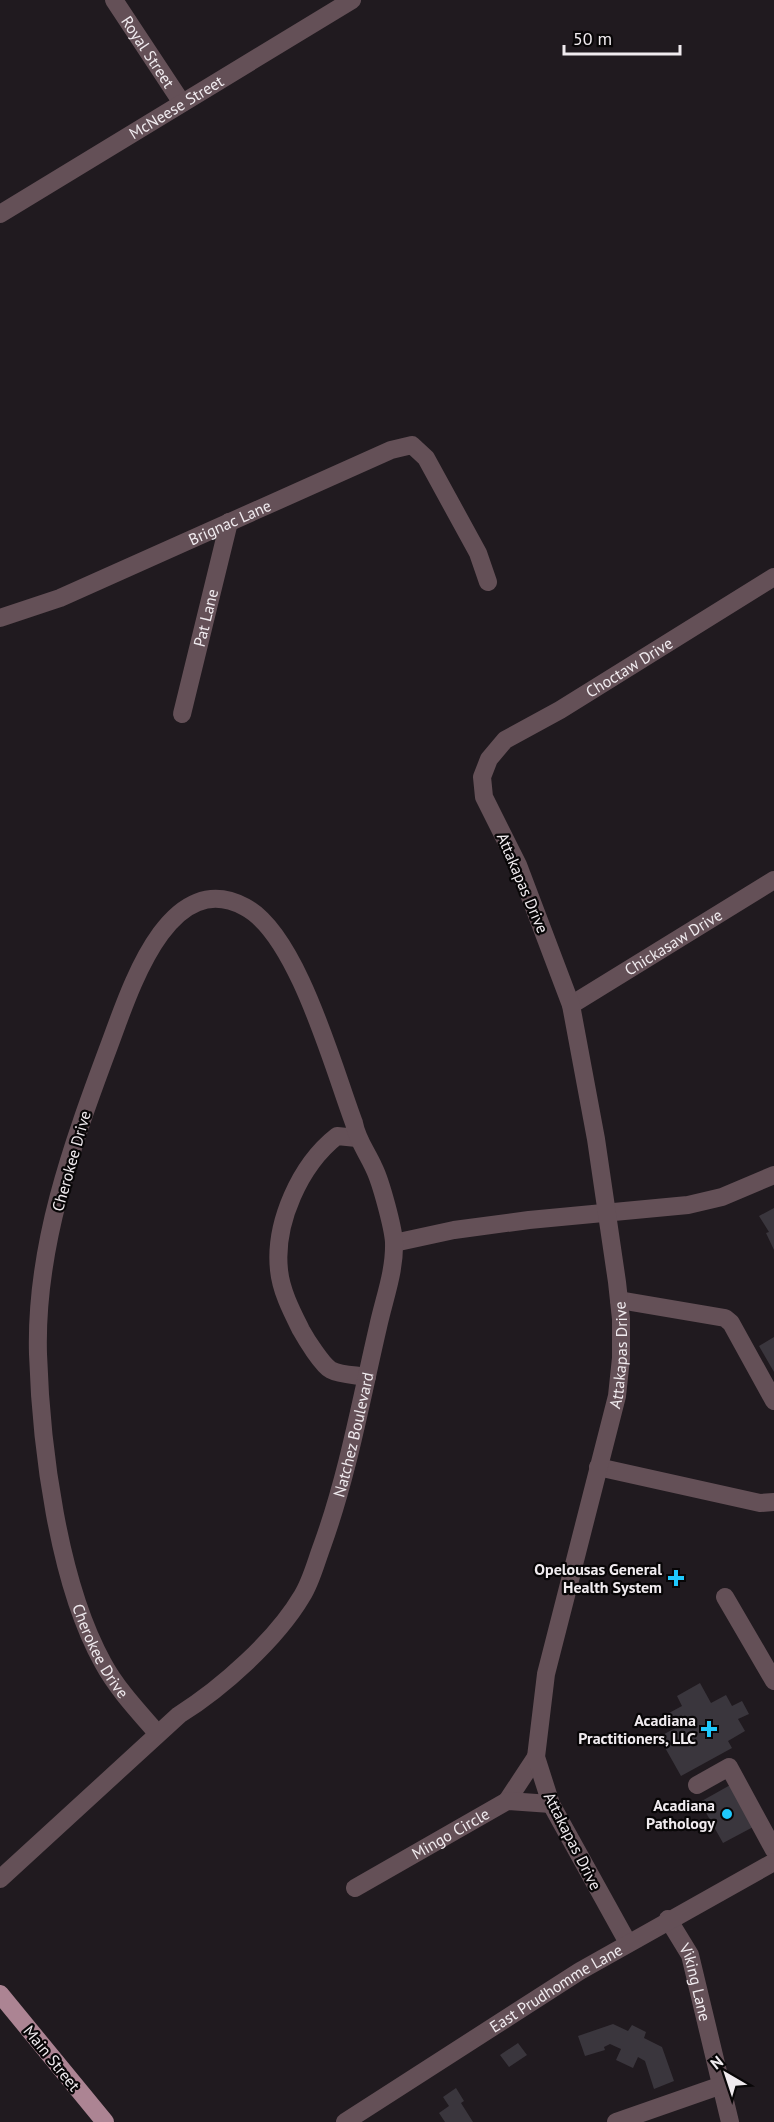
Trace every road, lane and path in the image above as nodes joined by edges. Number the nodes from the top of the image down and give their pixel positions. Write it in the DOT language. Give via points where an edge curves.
graph roads {
  1 [pos="114,0"];
  2 [pos="352,0"];
  3 [pos="182,103"];
  4 [pos="0,214"];
  5 [pos="229,522"];
  6 [pos="774,577"];
  7 [pos="488,582"];
  8 [pos="0,618"];
  9 [pos="182,714"];
  10 [pos="489,759"];
  11 [pos="774,879"];
  12 [pos="571,1005"];
  13 [pos="357,1138"];
  14 [pos="774,1175"];
  15 [pos="606,1212"];
  16 [pos="394,1243"];
  17 [pos="619,1300"];
  18 [pos="367,1377"];
  19 [pos="774,1401"];
  20 [pos="598,1467"];
  21 [pos="774,1502"];
  22 [pos="725,1597"];
  23 [pos="774,1681"];
  24 [pos="158,1734"];
  25 [pos="536,1757"];
  26 [pos="697,1785"];
  27 [pos="507,1801"];
  28 [pos="551,1804"];
  29 [pos="774,1850"];
  30 [pos="774,1862"];
  31 [pos="0,1879"];
  32 [pos="355,1888"];
  33 [pos="668,1919"];
  34 [pos="628,1943"];
  35 [pos="0,1994"];
  36 [pos="722,2085"];
  37 [pos="105,2122"];
  38 [pos="345,2122"];
  39 [pos="616,2122"];
  40 [pos="730,2122"];
  1 -- 3 [label="street, Royal Street"];
  2 -- 3 [label="street, McNeese Street"];
  3 -- 4 [label="street, McNeese Street"];
  5 -- 7 [label="street, Brignac Lane" via="391,450 412,445 426,458 478,553"];
  5 -- 8 [label="street, Brignac Lane" via="60,598"];
  5 -- 9 [label="street, Pat Lane"];
  6 -- 10 [label="street, Choctaw Drive" via="505,740"];
  10 -- 12 [label="street, Attakapas Drive" via="482,777 484,797 518,865"];
  11 -- 12 [label="street, Chickasaw Drive"];
  12 -- 15 [label="street, Attakapas Drive"];
  13 -- 16 [label="street, Cherokee Drive" via="375,1170"];
  13 -- 18 [label="street" via="337,1136 321,1148 292,1197 280,1233 279,1271 298,1324 330,1370"];
  13 -- 24 [label="street, Cherokee Drive" via="300,980 273,930 244,906 227,900 189,907 173,918 149,948 132,983 79,1126 50,1237 38,1341 46,1445 74,1595 104,1665"];
  14 -- 15 [label="street" via="722,1197 688,1205"];
  15 -- 16 [label="street" via="454,1230"];
  15 -- 17 [label="street, Attakapas Drive"];
  16 -- 18 [label="street, Natchez Boulevard" via="388,1291"];
  17 -- 19 [label="street" via="725,1318"];
  17 -- 20 [label="street, Attakapas Drive" via="621,1358 617,1396"];
  18 -- 24 [label="street, Natchez Boulevard" via="337,1505 304,1595 281,1626 240,1666"];
  20 -- 21 [label="street" via="760,1503"];
  20 -- 25 [label="street, Attakapas Drive" via="546,1674"];
  22 -- 23 [label="street"];
  24 -- 31 [label="street, Natchez Boulevard"];
  25 -- 27 [label="street"];
  25 -- 28 [label="street, Attakapas Drive"];
  26 -- 29 [label="street" via="729,1767"];
  27 -- 28 [label="street, Mingo Circle"];
  27 -- 32 [label="street, Mingo Circle"];
  28 -- 34 [label="street, Attakapas Drive"];
  30 -- 33 [label="street, East Prudhomme Lane"];
  33 -- 34 [label="street, East Prudhomme Lane"];
  33 -- 36 [label="street, Viking Lane" via="690,1955"];
  34 -- 38 [label="street, East Prudhomme Lane"];
  35 -- 37 [label="main road, Main Street"];
  36 -- 39 [label="street"];
  36 -- 40 [label="street, Viking Lane"];
}
